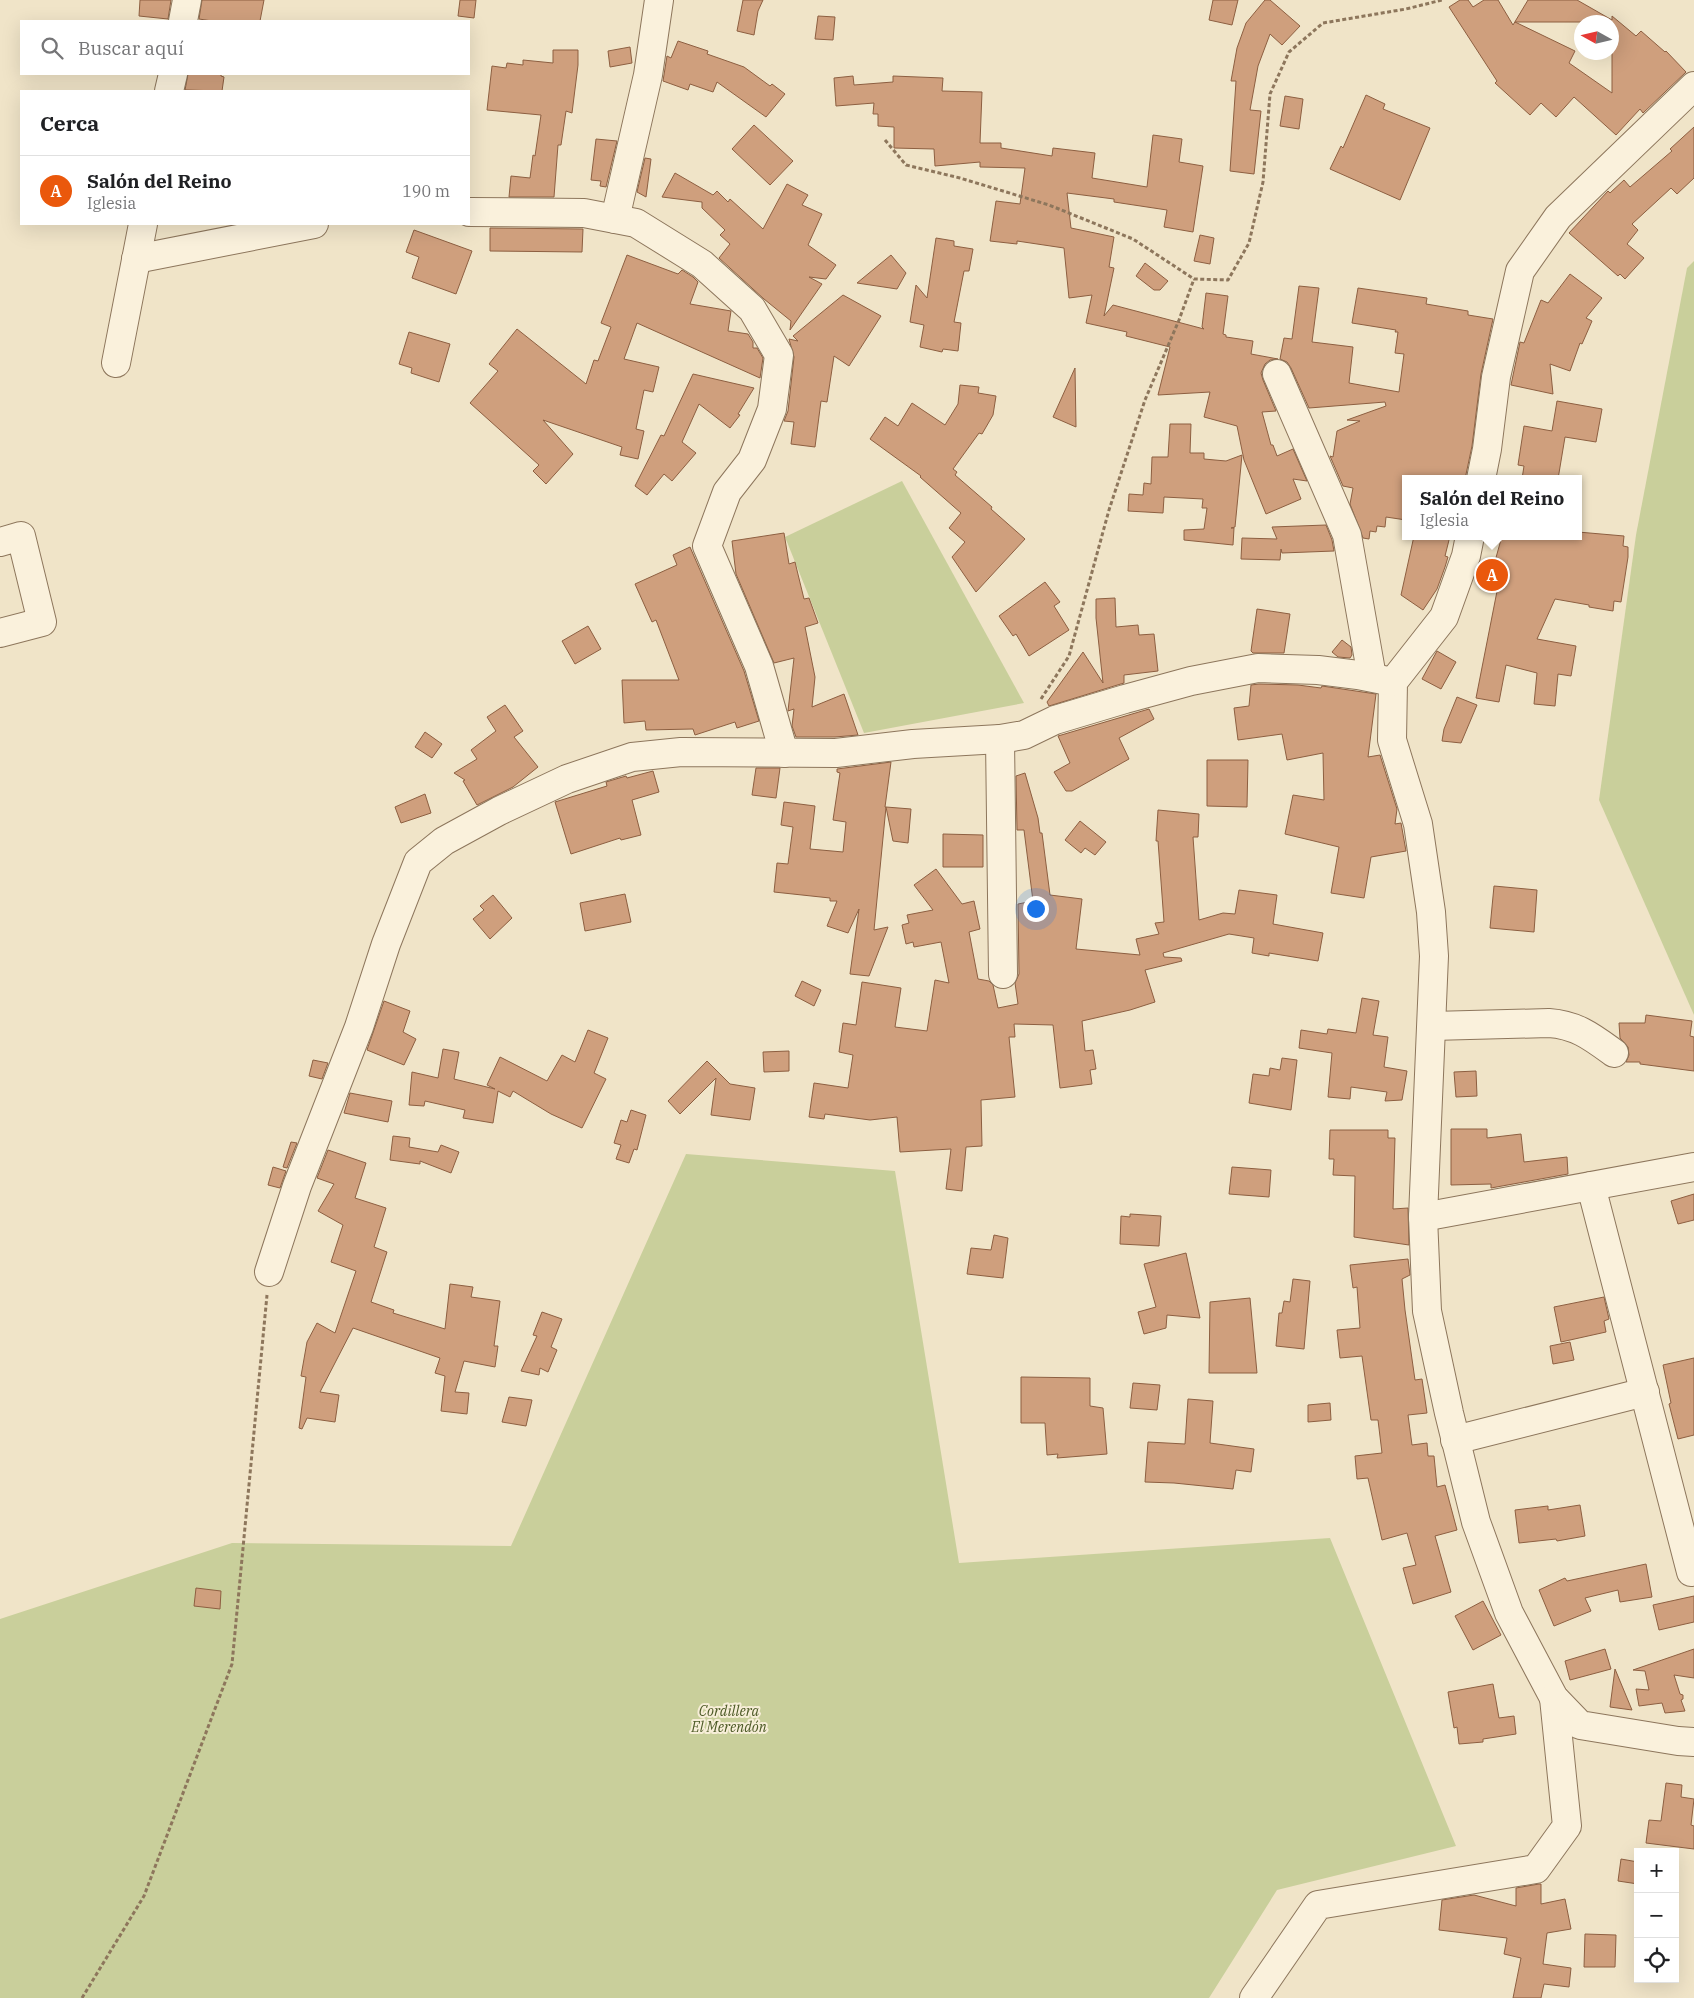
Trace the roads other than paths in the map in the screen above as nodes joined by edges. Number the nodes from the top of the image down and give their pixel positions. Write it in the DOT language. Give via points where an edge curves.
graph roads {
  1 [pos="187,0"];
  2 [pos="659,0"];
  3 [pos="183,20"];
  4 [pos="173,75"];
  5 [pos="1694,86"];
  6 [pos="169,90"];
  7 [pos="470,212"];
  8 [pos="615,219"];
  9 [pos="143,225"];
  10 [pos="310,225"];
  11 [pos="136,259"];
  12 [pos="116,363"];
  13 [pos="1277,374"];
  14 [pos="1482,475"];
  15 [pos="1469,540"];
  16 [pos="0,542"];
  17 [pos="0,633"];
  18 [pos="1383,680"];
  19 [pos="1000,739"];
  20 [pos="784,753"];
  21 [pos="1003,974"];
  22 [pos="1432,1026"];
  23 [pos="1614,1053"];
  24 [pos="1694,1167"];
  25 [pos="1591,1186"];
  26 [pos="1423,1217"];
  27 [pos="269,1272"];
  28 [pos="1645,1392"];
  29 [pos="1455,1440"];
  30 [pos="1692,1572"];
  31 [pos="1554,1698"];
  32 [pos="1694,1742"];
  33 [pos="1254,1998"];
  1 -- 3 [label="street"];
  2 -- 8 [label="street" via="648,75"];
  4 -- 6 [label="street"];
  5 -- 14 [label="street" via="1558,217 1520,271 1496,377"];
  7 -- 8 [label="street" via="584,214"];
  8 -- 20 [label="street" via="636,223 702,264 752,309 779,355 772,409 752,460 727,492 707,546 759,666"];
  9 -- 11 [label="street"];
  10 -- 11 [label="street"];
  11 -- 12 [label="street"];
  13 -- 18 [label="street" via="1347,535"];
  15 -- 18 [label="street" via="1444,617"];
  16 -- 17 [label="street" via="21,536 42,622"];
  18 -- 19 [label="street" via="1318,670 1258,668 1191,681 1055,720 1024,735"];
  18 -- 22 [label="street" via="1392,740 1418,824 1434,956"];
  19 -- 20 [label="street" via="836,753"];
  19 -- 21 [label="street"];
  20 -- 27 [label="street" via="681,752 632,757 567,779 499,811 444,841 418,862 297,1186"];
  22 -- 23 [label="street" via="1566,1024 1587,1033"];
  22 -- 26 [label="street"];
  24 -- 25 [label="street"];
  25 -- 26 [label="street"];
  25 -- 28 [label="street"];
  26 -- 29 [label="street" via="1427,1311"];
  28 -- 29 [label="street"];
  28 -- 30 [label="street"];
  29 -- 31 [label="street" via="1476,1522 1509,1613"];
  31 -- 32 [label="street" via="1580,1725"];
  31 -- 33 [label="street" via="1567,1826 1536,1869 1318,1906"];
}
